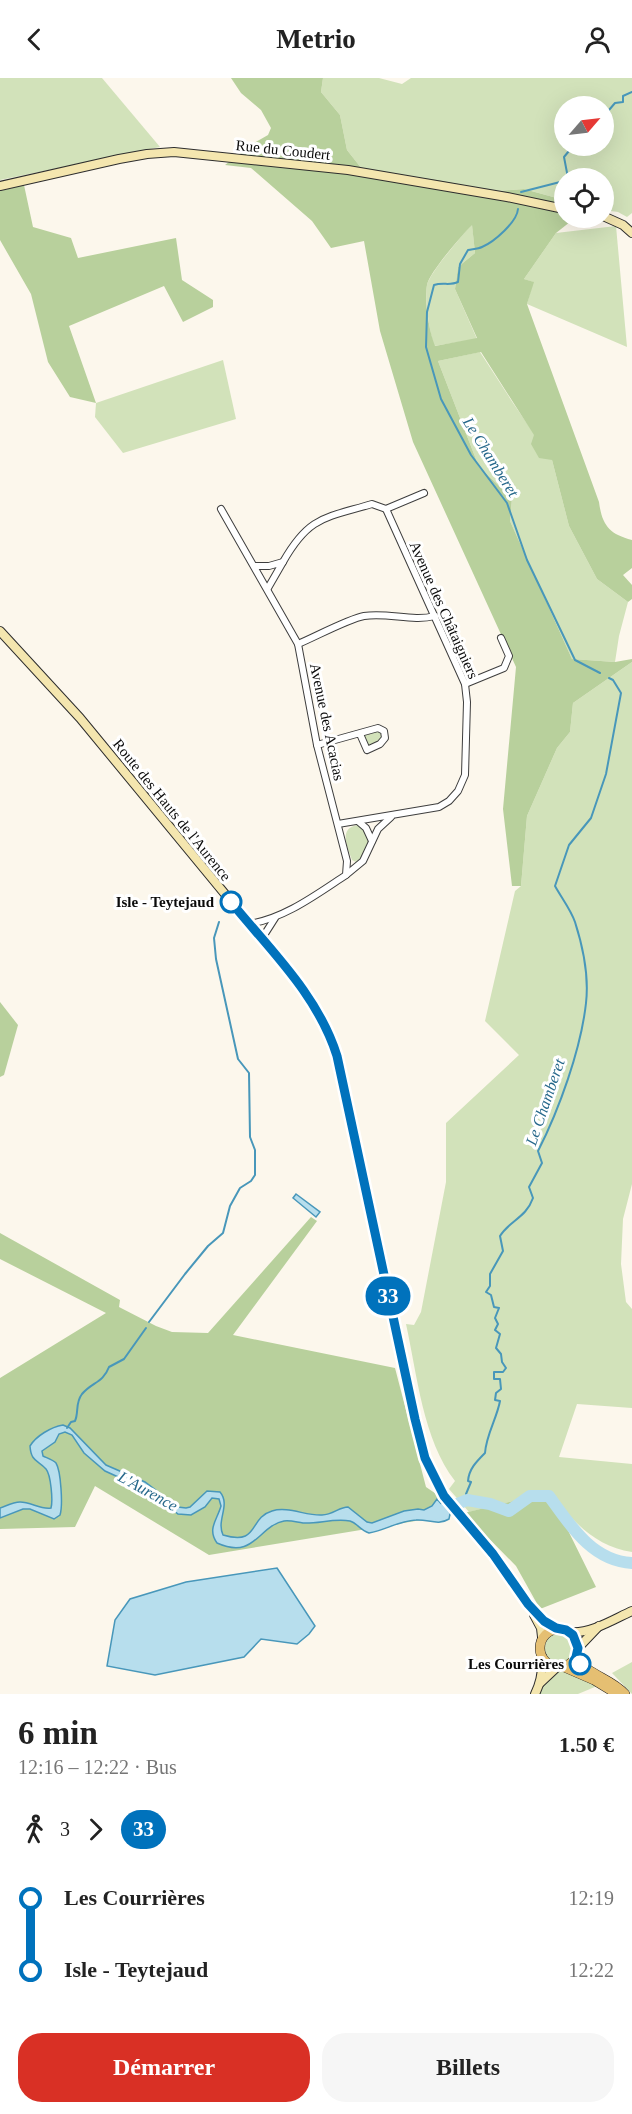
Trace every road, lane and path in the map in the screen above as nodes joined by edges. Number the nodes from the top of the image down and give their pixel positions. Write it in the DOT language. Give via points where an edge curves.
graph roads {
  1 [pos="0,186"];
  2 [pos="554,207"];
  3 [pos="614,221"];
  4 [pos="632,232"];
  5 [pos="424,492"];
  6 [pos="221,509"];
  7 [pos="386,510"];
  8 [pos="283,562"];
  9 [pos="255,566"];
  10 [pos="268,588"];
  11 [pos="435,616"];
  12 [pos="0,632"];
  13 [pos="501,638"];
  14 [pos="298,644"];
  15 [pos="465,684"];
  16 [pos="360,734"];
  17 [pos="317,745"];
  18 [pos="391,817"];
  19 [pos="359,822"];
  20 [pos="338,825"];
  21 [pos="372,841"];
  22 [pos="346,875"];
  23 [pos="275,918"];
  24 [pos="248,924"];
  25 [pos="261,940"];
  26 [pos="528,1604"];
  27 [pos="632,1611"];
  28 [pos="599,1626"];
  29 [pos="556,1628"];
  30 [pos="570,1632"];
  31 [pos="542,1638"];
  32 [pos="577,1652"];
  33 [pos="542,1657"];
  34 [pos="560,1667"];
  35 [pos="540,1683"];
  36 [pos="535,1694"];
  37 [pos="617,1694"];
  38 [pos="625,1694"];
  1 -- 2 [label="main road, Rue du Coudert" via="147,154 174,152 348,170"];
  3 -- 4 [label="main road"];
  5 -- 7 [label="street"];
  6 -- 9 [label="street, Avenue des Acacias"];
  7 -- 8 [label="street" via="372,504 316,522 293,544"];
  7 -- 11 [label="street, Avenue des Châtaigniers"];
  8 -- 9 [label="street"];
  8 -- 10 [label="street"];
  9 -- 10 [label="street, Avenue des Acacias"];
  10 -- 14 [label="street, Avenue des Acacias"];
  11 -- 14 [label="street" via="363,616"];
  11 -- 15 [label="street, Avenue des Châtaigniers"];
  12 -- 24 [label="main road, Route des Hauts de l'Aurence" via="80,718"];
  13 -- 15 [label="street" via="509,656 504,668"];
  14 -- 17 [label="street, Avenue des Acacias"];
  15 -- 18 [label="street, Avenue des Châtaigniers" via="465,775 458,791 440,807"];
  16 -- 17 [label="street"];
  17 -- 20 [label="street, Avenue des Acacias"];
  18 -- 19 [label="street, Avenue des Châtaigniers"];
  18 -- 21 [label="street"];
  19 -- 20 [label="street, Avenue des Châtaigniers"];
  19 -- 21 [label="street"];
  20 -- 22 [label="street, Avenue des Acacias" via="347,861"];
  21 -- 22 [label="street" via="363,861"];
  22 -- 23 [label="street"];
  23 -- 24 [label="street"];
  23 -- 25 [label="street"];
  24 -- 25 [label="main road, Route des Hauts de l'Aurence"];
  25 -- 26 [label="main road, Route des Hauts de l'Aurence" via="304,990 332,1039 420,1442 433,1476 444,1496 493,1554"];
  26 -- 29 [label="main road"];
  26 -- 31 [label="main road"];
  27 -- 28 [label="main road"];
  28 -- 30 [label="main road"];
  28 -- 32 [label="main road"];
  29 -- 30 [label="main road"];
  29 -- 31 [label="main road"];
  30 -- 32 [label="main road" via="576,1639"];
  31 -- 33 [label="main road"];
  32 -- 34 [label="main road"];
  32 -- 38 [label="main road" via="585,1668"];
  33 -- 34 [label="main road"];
  33 -- 35 [label="main road"];
  34 -- 35 [label="main road"];
  34 -- 37 [label="main road"];
  35 -- 36 [label="main road"];
}
